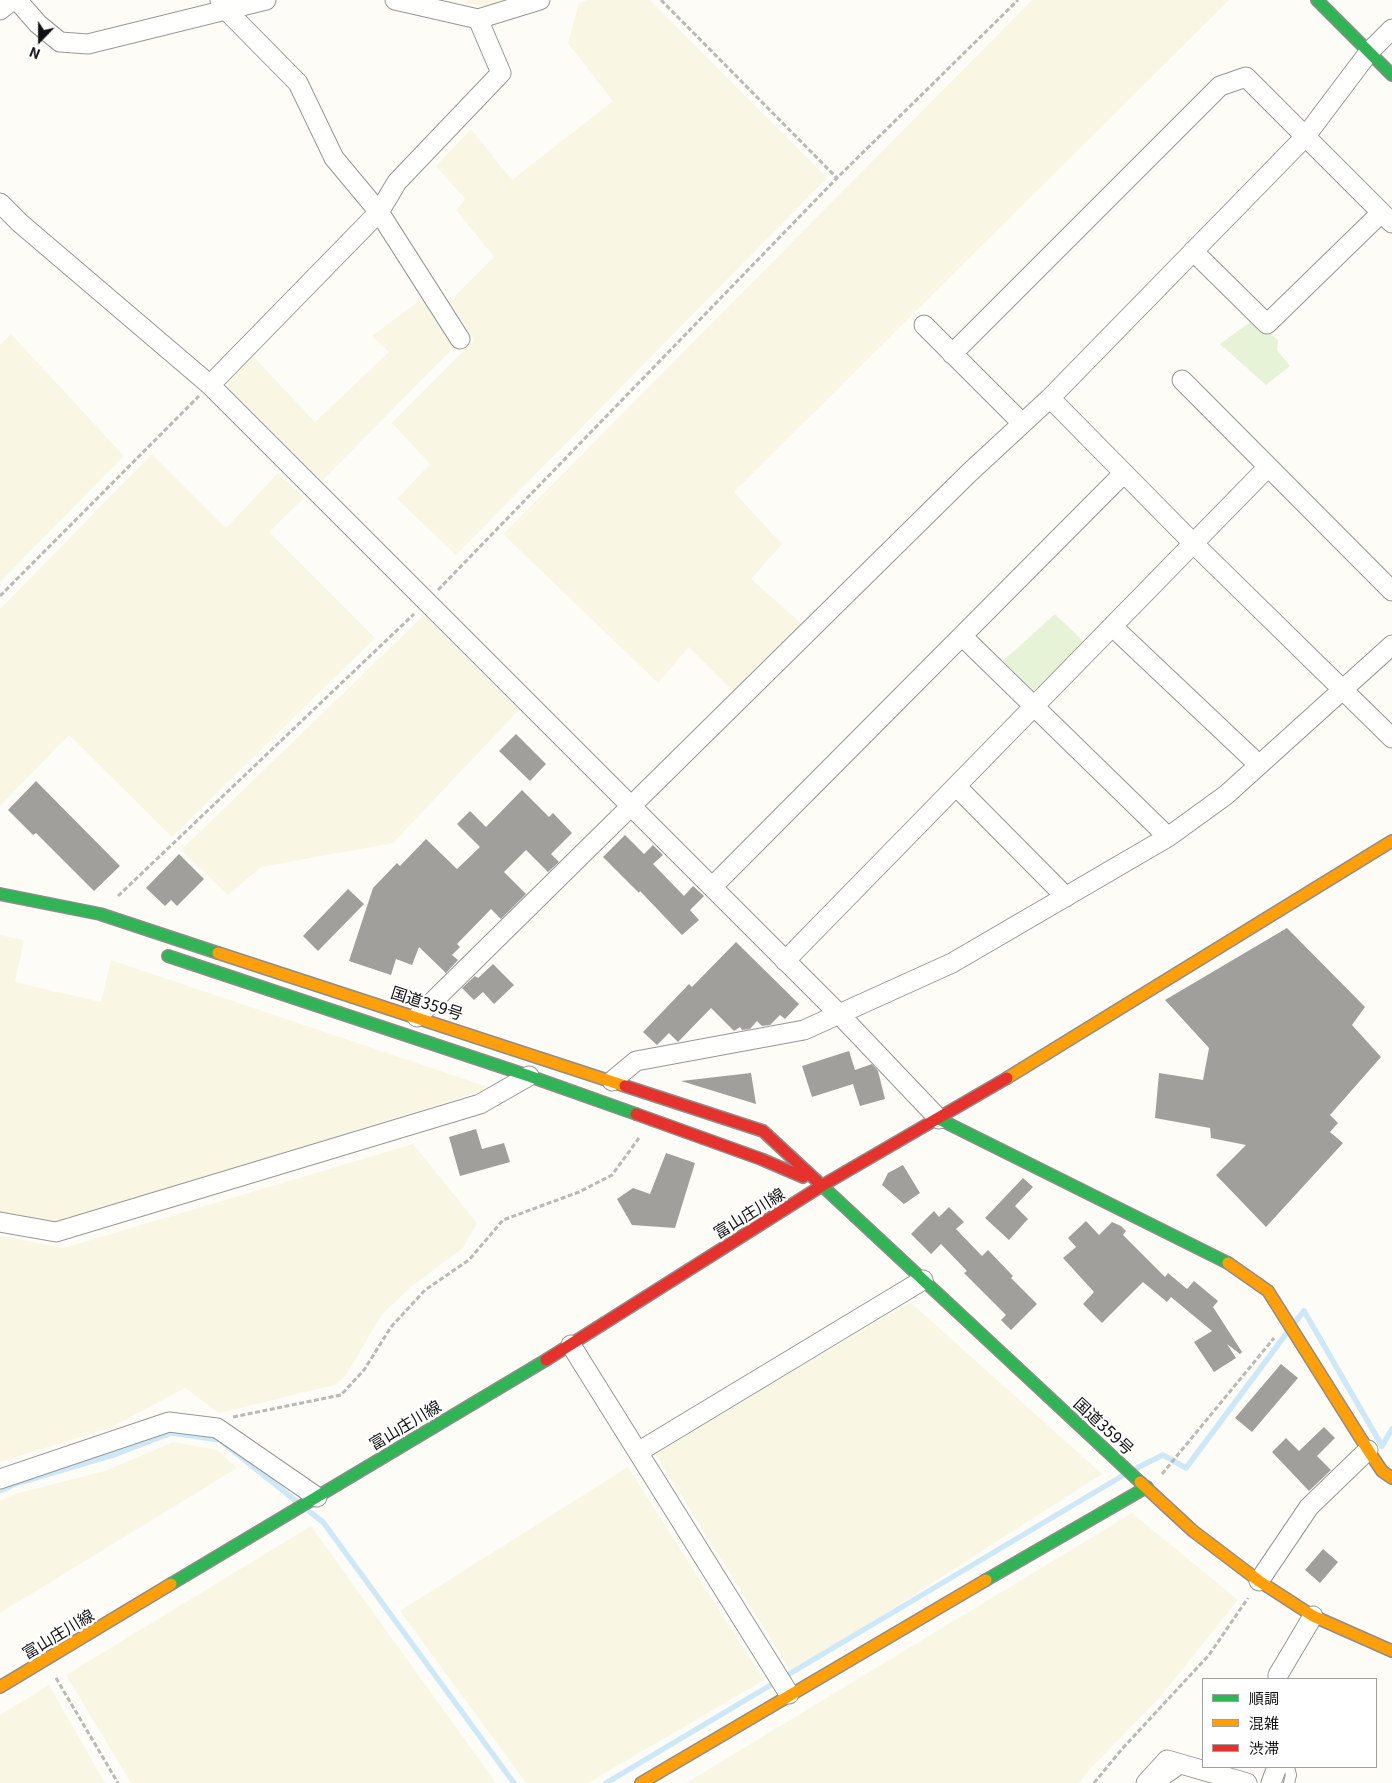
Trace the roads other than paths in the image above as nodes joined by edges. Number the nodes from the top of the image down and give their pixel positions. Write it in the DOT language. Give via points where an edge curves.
graph roads {
  1 [pos="12,0"];
  2 [pos="17,0"];
  3 [pos="266,0"];
  4 [pos="395,0"];
  5 [pos="540,0"];
  6 [pos="1317,0"];
  7 [pos="222,5"];
  8 [pos="0,10"];
  9 [pos="478,19"];
  10 [pos="1392,28"];
  11 [pos="1369,52"];
  12 [pos="1392,75"];
  13 [pos="1305,137"];
  14 [pos="0,203"];
  15 [pos="378,212"];
  16 [pos="1387,218"];
  17 [pos="1193,251"];
  18 [pos="924,324"];
  19 [pos="460,340"];
  20 [pos="952,354"];
  21 [pos="1182,380"];
  22 [pos="210,385"];
  23 [pos="1050,398"];
  24 [pos="1022,423"];
  25 [pos="1268,467"];
  26 [pos="1124,473"];
  27 [pos="1194,544"];
  28 [pos="1392,591"];
  29 [pos="1113,627"];
  30 [pos="962,636"];
  31 [pos="1392,645"];
  32 [pos="1341,690"];
  33 [pos="1035,707"];
  34 [pos="1392,738"];
  35 [pos="1259,765"];
  36 [pos="956,786"];
  37 [pos="633,806"];
  38 [pos="1168,838"];
  39 [pos="1392,841"];
  40 [pos="712,887"];
  41 [pos="0,894"];
  42 [pos="1066,897"];
  43 [pos="160,953"];
  44 [pos="785,961"];
  45 [pos="840,1014"];
  46 [pos="417,1017"];
  47 [pos="529,1076"];
  48 [pos="612,1081"];
  49 [pos="939,1119"];
  50 [pos="823,1185"];
  51 [pos="0,1222"];
  52 [pos="923,1280"];
  53 [pos="570,1345"];
  54 [pos="1368,1450"];
  55 [pos="638,1452"];
  56 [pos="1392,1478"];
  57 [pos="0,1479"];
  58 [pos="1147,1487"];
  59 [pos="317,1497"];
  60 [pos="1259,1581"];
  61 [pos="1313,1616"];
  62 [pos="1392,1651"];
  63 [pos="1278,1678"];
  64 [pos="0,1687"];
  65 [pos="789,1694"];
  66 [pos="1186,1765"];
  67 [pos="1277,1768"];
  68 [pos="1289,1768"];
  69 [pos="641,1783"];
  70 [pos="1146,1783"];
  71 [pos="1160,1783"];
  72 [pos="1246,1783"];
  73 [pos="1271,1783"];
  74 [pos="1289,1783"];
  1 -- 8 [label="street"];
  2 -- 7 [label="street" via="60,42 88,44"];
  3 -- 7 [label="street"];
  4 -- 9 [label="street"];
  5 -- 9 [label="street"];
  6 -- 11 [label="main road"];
  7 -- 15 [label="street" via="298,83 334,158"];
  9 -- 15 [label="street" via="502,74 397,182"];
  10 -- 11 [label="street"];
  11 -- 12 [label="main road"];
  11 -- 13 [label="street"];
  13 -- 16 [label="street"];
  13 -- 17 [label="street"];
  13 -- 20 [label="street" via="1246,77 1220,86"];
  14 -- 22 [label="street"];
  15 -- 19 [label="street"];
  15 -- 22 [label="street"];
  16 -- 17 [label="street" via="1267,324"];
  17 -- 23 [label="street"];
  18 -- 20 [label="street"];
  20 -- 24 [label="street"];
  21 -- 25 [label="street"];
  22 -- 37 [label="street"];
  23 -- 24 [label="street"];
  23 -- 26 [label="street"];
  24 -- 37 [label="street"];
  25 -- 27 [label="street"];
  25 -- 28 [label="street"];
  26 -- 27 [label="street"];
  26 -- 30 [label="street"];
  27 -- 29 [label="street"];
  27 -- 32 [label="street"];
  29 -- 33 [label="street"];
  29 -- 35 [label="street"];
  30 -- 33 [label="street"];
  30 -- 40 [label="street"];
  31 -- 32 [label="street"];
  32 -- 34 [label="street"];
  32 -- 35 [label="street"];
  33 -- 36 [label="street"];
  33 -- 38 [label="street"];
  35 -- 38 [label="street" via="1226,795"];
  36 -- 42 [label="street"];
  36 -- 44 [label="street"];
  37 -- 40 [label="street"];
  37 -- 46 [label="street"];
  38 -- 42 [label="street"];
  39 -- 49 [label="main road, 富山庄川線"];
  40 -- 44 [label="street"];
  41 -- 46 [label="main road, 国道359号" via="100,914"];
  42 -- 45 [label="street" via="952,963"];
  43 -- 47 [label="main road, 国道359号"];
  44 -- 45 [label="street"];
  45 -- 48 [label="street" via="804,1030 636,1061"];
  45 -- 49 [label="street"];
  46 -- 48 [label="main road, 国道359号"];
  47 -- 50 [label="main road, 国道359号" via="761,1159"];
  47 -- 51 [label="street" via="480,1104 56,1232"];
  48 -- 50 [label="main road, 国道359号" via="763,1131"];
  49 -- 50 [label="main road, 富山庄川線"];
  49 -- 54 [label="main road" via="1228,1263 1268,1291"];
  50 -- 52 [label="main road, 国道359号"];
  50 -- 53 [label="main road, 富山庄川線"];
  52 -- 55 [label="street"];
  52 -- 58 [label="main road, 国道359号"];
  53 -- 55 [label="street"];
  53 -- 59 [label="main road, 富山庄川線"];
  54 -- 56 [label="main road" via="1382,1471"];
  54 -- 60 [label="street" via="1309,1507"];
  55 -- 65 [label="street"];
  57 -- 59 [label="street" via="169,1422 217,1428"];
  58 -- 60 [label="main road, 国道359号" via="1193,1530"];
  58 -- 65 [label="main road"];
  59 -- 64 [label="main road, 富山庄川線"];
  60 -- 61 [label="main road, 国道359号"];
  61 -- 62 [label="main road, 国道359号"];
  61 -- 63 [label="street"];
  65 -- 69 [label="main road"];
  66 -- 70 [label="street" via="1167,1760"];
  66 -- 71 [label="lane"];
  66 -- 72 [label="street"];
  67 -- 73 [label="street"];
  68 -- 74 [label="lane"];
}
